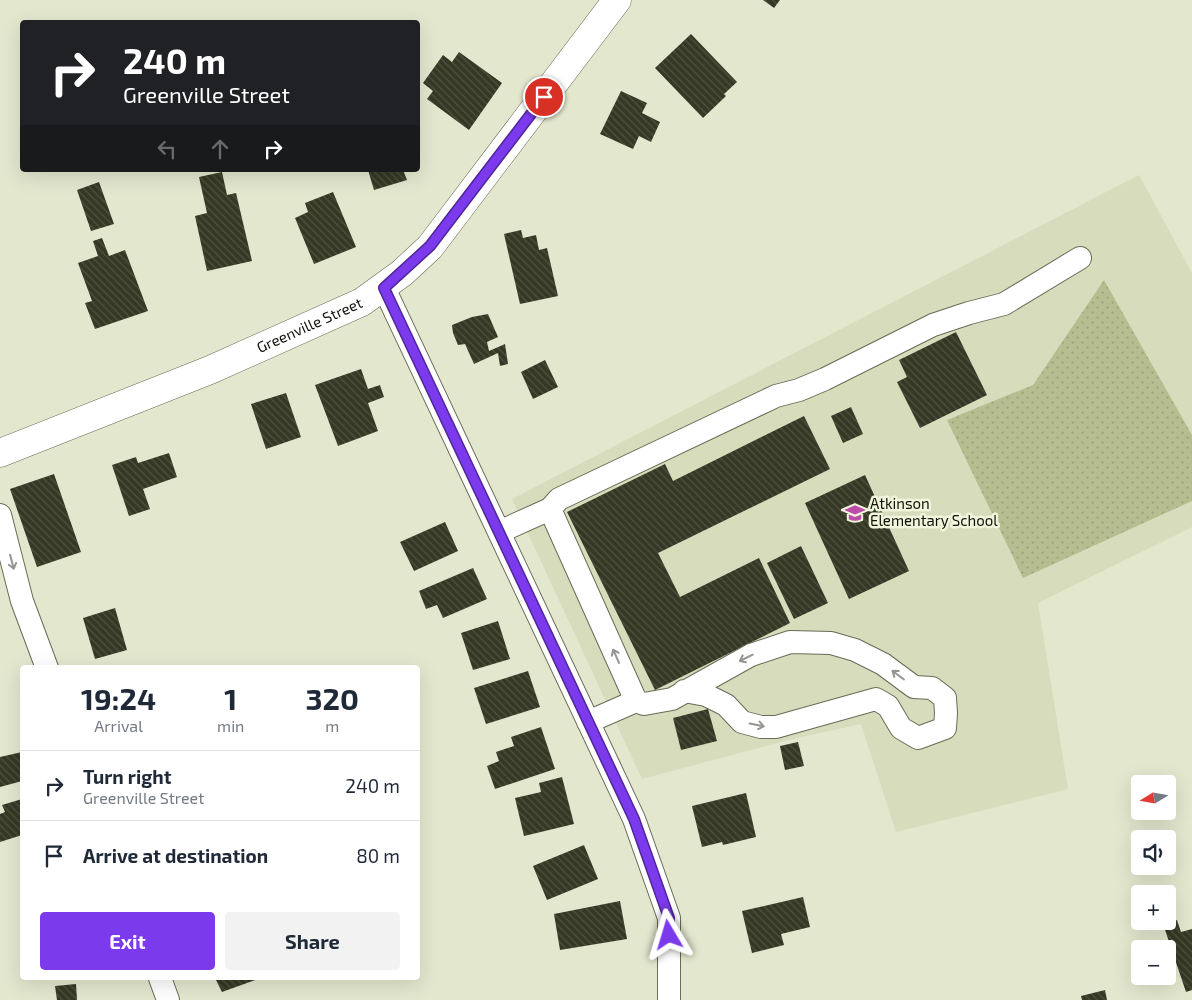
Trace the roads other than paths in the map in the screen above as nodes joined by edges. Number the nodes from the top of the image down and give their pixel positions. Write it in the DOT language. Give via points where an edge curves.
graph roads {
  1 [pos="617,0"];
  2 [pos="1080,258"];
  3 [pos="384,288"];
  4 [pos="0,454"];
  5 [pos="550,509"];
  6 [pos="0,515"];
  7 [pos="499,532"];
  8 [pos="46,665"];
  9 [pos="684,692"];
  10 [pos="636,701"];
  11 [pos="588,722"];
  12 [pos="161,980"];
  13 [pos="168,1000"];
  14 [pos="669,1000"];
  1 -- 3 [label="main road, Greenville Street" via="430,246"];
  2 -- 5 [label="street" via="1004,304 933,325 825,379 776,396 559,499"];
  3 -- 4 [label="main road, Greenville Street" via="362,302 210,370"];
  3 -- 7 [label="street"];
  5 -- 7 [label="street"];
  10 -- 5 [label="street, one-way"];
  6 -- 8 [label="street, one-way" via="22,601"];
  7 -- 11 [label="street"];
  9 -- 9 [label="street, one-way" via="713,698 726,705 742,722 762,727 776,727 876,699 888,706 902,728 918,738 945,728 945,698 932,688 914,687 883,664 855,650 830,643 790,642 751,655"];
  9 -- 10 [label="street" via="672,699 644,704"];
  10 -- 11 [label="street"];
  11 -- 14 [label="street" via="634,819 669,918"];
  12 -- 13 [label="street"];
}
